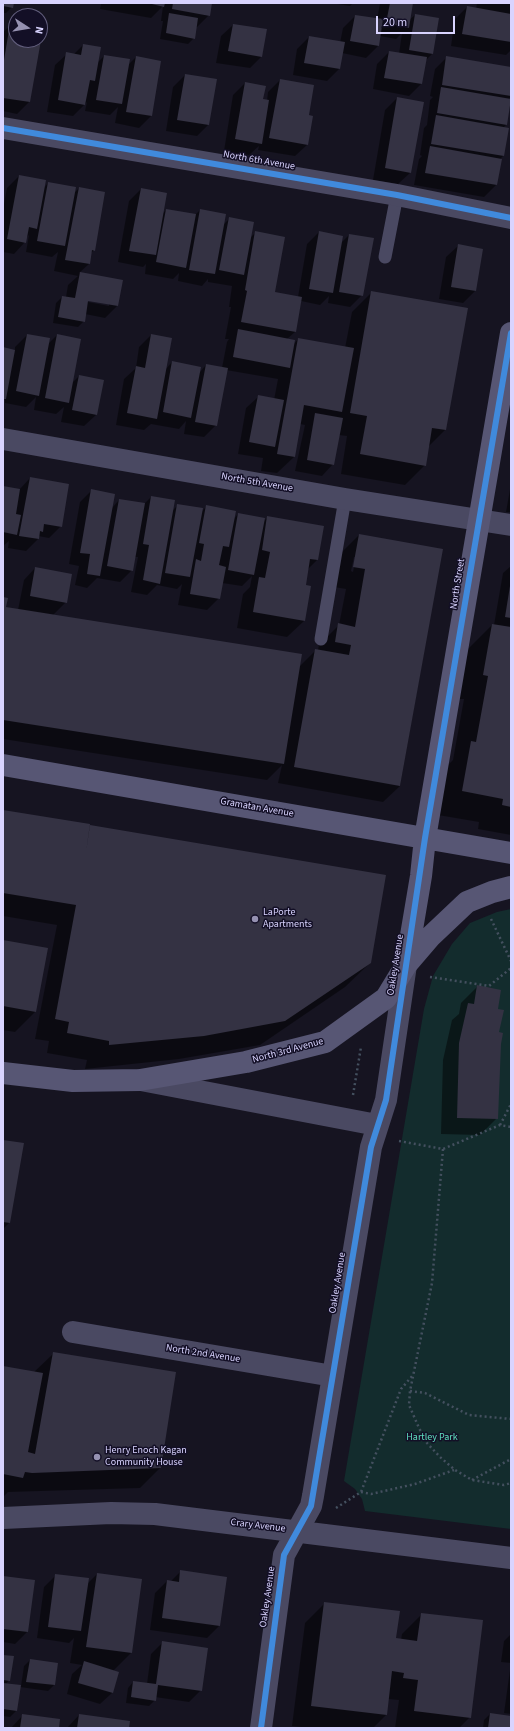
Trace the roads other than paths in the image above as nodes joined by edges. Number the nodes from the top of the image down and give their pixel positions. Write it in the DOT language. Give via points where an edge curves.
graph roads {
  1 [pos="3,128"];
  2 [pos="397,194"];
  3 [pos="511,218"];
  4 [pos="385,257"];
  5 [pos="511,333"];
  6 [pos="3,439"];
  7 [pos="345,499"];
  8 [pos="480,521"];
  9 [pos="511,525"];
  10 [pos="321,639"];
  11 [pos="3,765"];
  12 [pos="426,838"];
  13 [pos="511,852"];
  14 [pos="511,888"];
  15 [pos="406,965"];
  16 [pos="3,1072"];
  17 [pos="140,1080"];
  18 [pos="378,1125"];
  19 [pos="73,1332"];
  20 [pos="333,1376"];
  21 [pos="3,1518"];
  22 [pos="297,1531"];
  23 [pos="511,1558"];
  24 [pos="261,1728"];
  1 -- 2 [label="street, North 6th Avenue"];
  2 -- 3 [label="street, North 6th Avenue"];
  2 -- 4 [label="lane"];
  5 -- 8 [label="street, North Street"];
  6 -- 7 [label="street, North 5th Avenue"];
  7 -- 8 [label="street, North 5th Avenue"];
  7 -- 10 [label="lane"];
  8 -- 9 [label="street, North 5th Avenue"];
  8 -- 12 [label="street, North Street"];
  11 -- 12 [label="street, Gramatan Avenue"];
  12 -- 13 [label="street, Gramatan Avenue"];
  12 -- 15 [label="street, Oakley Avenue"];
  14 -- 15 [label="street" via="467,902 430,937"];
  15 -- 17 [label="street, North 3rd Avenue" via="386,998 325,1042 246,1062"];
  15 -- 18 [label="street, Oakley Avenue" via="386,1100"];
  16 -- 17 [label="street, North 3rd Avenue" via="73,1081"];
  17 -- 18 [label="street, North 3rd Avenue"];
  18 -- 20 [label="street, Oakley Avenue" via="371,1147"];
  19 -- 20 [label="street, North 2nd Avenue"];
  20 -- 22 [label="street, Oakley Avenue" via="311,1506"];
  21 -- 22 [label="street, Crary Avenue" via="155,1514"];
  22 -- 23 [label="street, Crary Avenue"];
  22 -- 24 [label="street, Oakley Avenue" via="284,1555"];
}
